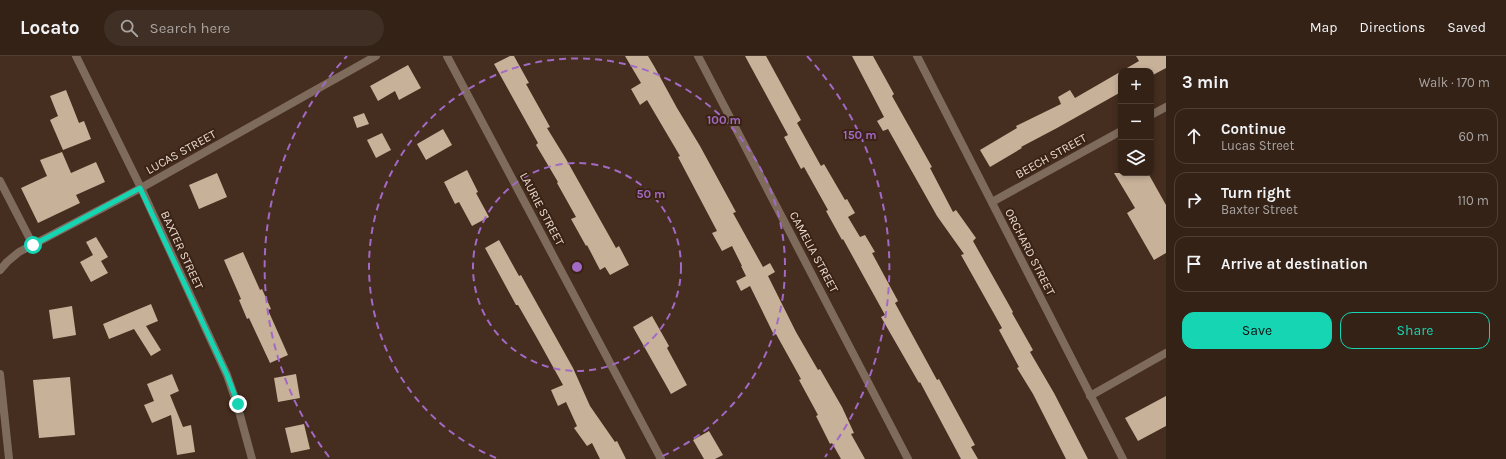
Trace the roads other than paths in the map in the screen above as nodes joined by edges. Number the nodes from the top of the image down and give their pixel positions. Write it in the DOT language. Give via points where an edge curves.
graph roads {
  1 [pos="76,56"];
  2 [pos="376,56"];
  3 [pos="447,56"];
  4 [pos="698,56"];
  5 [pos="917,56"];
  6 [pos="1166,107"];
  7 [pos="1154,113"];
  8 [pos="1118,133"];
  9 [pos="0,181"];
  10 [pos="140,188"];
  11 [pos="992,202"];
  12 [pos="33,245"];
  13 [pos="0,270"];
  14 [pos="1166,353"];
  15 [pos="0,374"];
  16 [pos="1090,396"];
  17 [pos="9,459"];
  18 [pos="252,459"];
  19 [pos="661,459"];
  20 [pos="908,459"];
  21 [pos="1123,459"];
  1 -- 10 [label="street, BAXTER STREET"];
  2 -- 10 [label="street, LUCAS STREET"];
  3 -- 19 [label="street, LAURIE STREET"];
  4 -- 20 [label="street, CAMELIA STREET"];
  5 -- 11 [label="street, ORCHARD STREET"];
  6 -- 7 [label="street"];
  8 -- 11 [label="street, BEECH STREET"];
  9 -- 12 [label="street"];
  10 -- 12 [label="street, LUCAS STREET"];
  10 -- 18 [label="street, BAXTER STREET" via="227,375 238,404"];
  11 -- 16 [label="street, ORCHARD STREET"];
  12 -- 13 [label="street, LUCAS STREET" via="19,252"];
  14 -- 16 [label="street"];
  15 -- 17 [label="street"];
  16 -- 21 [label="street, ORCHARD STREET"];
}
